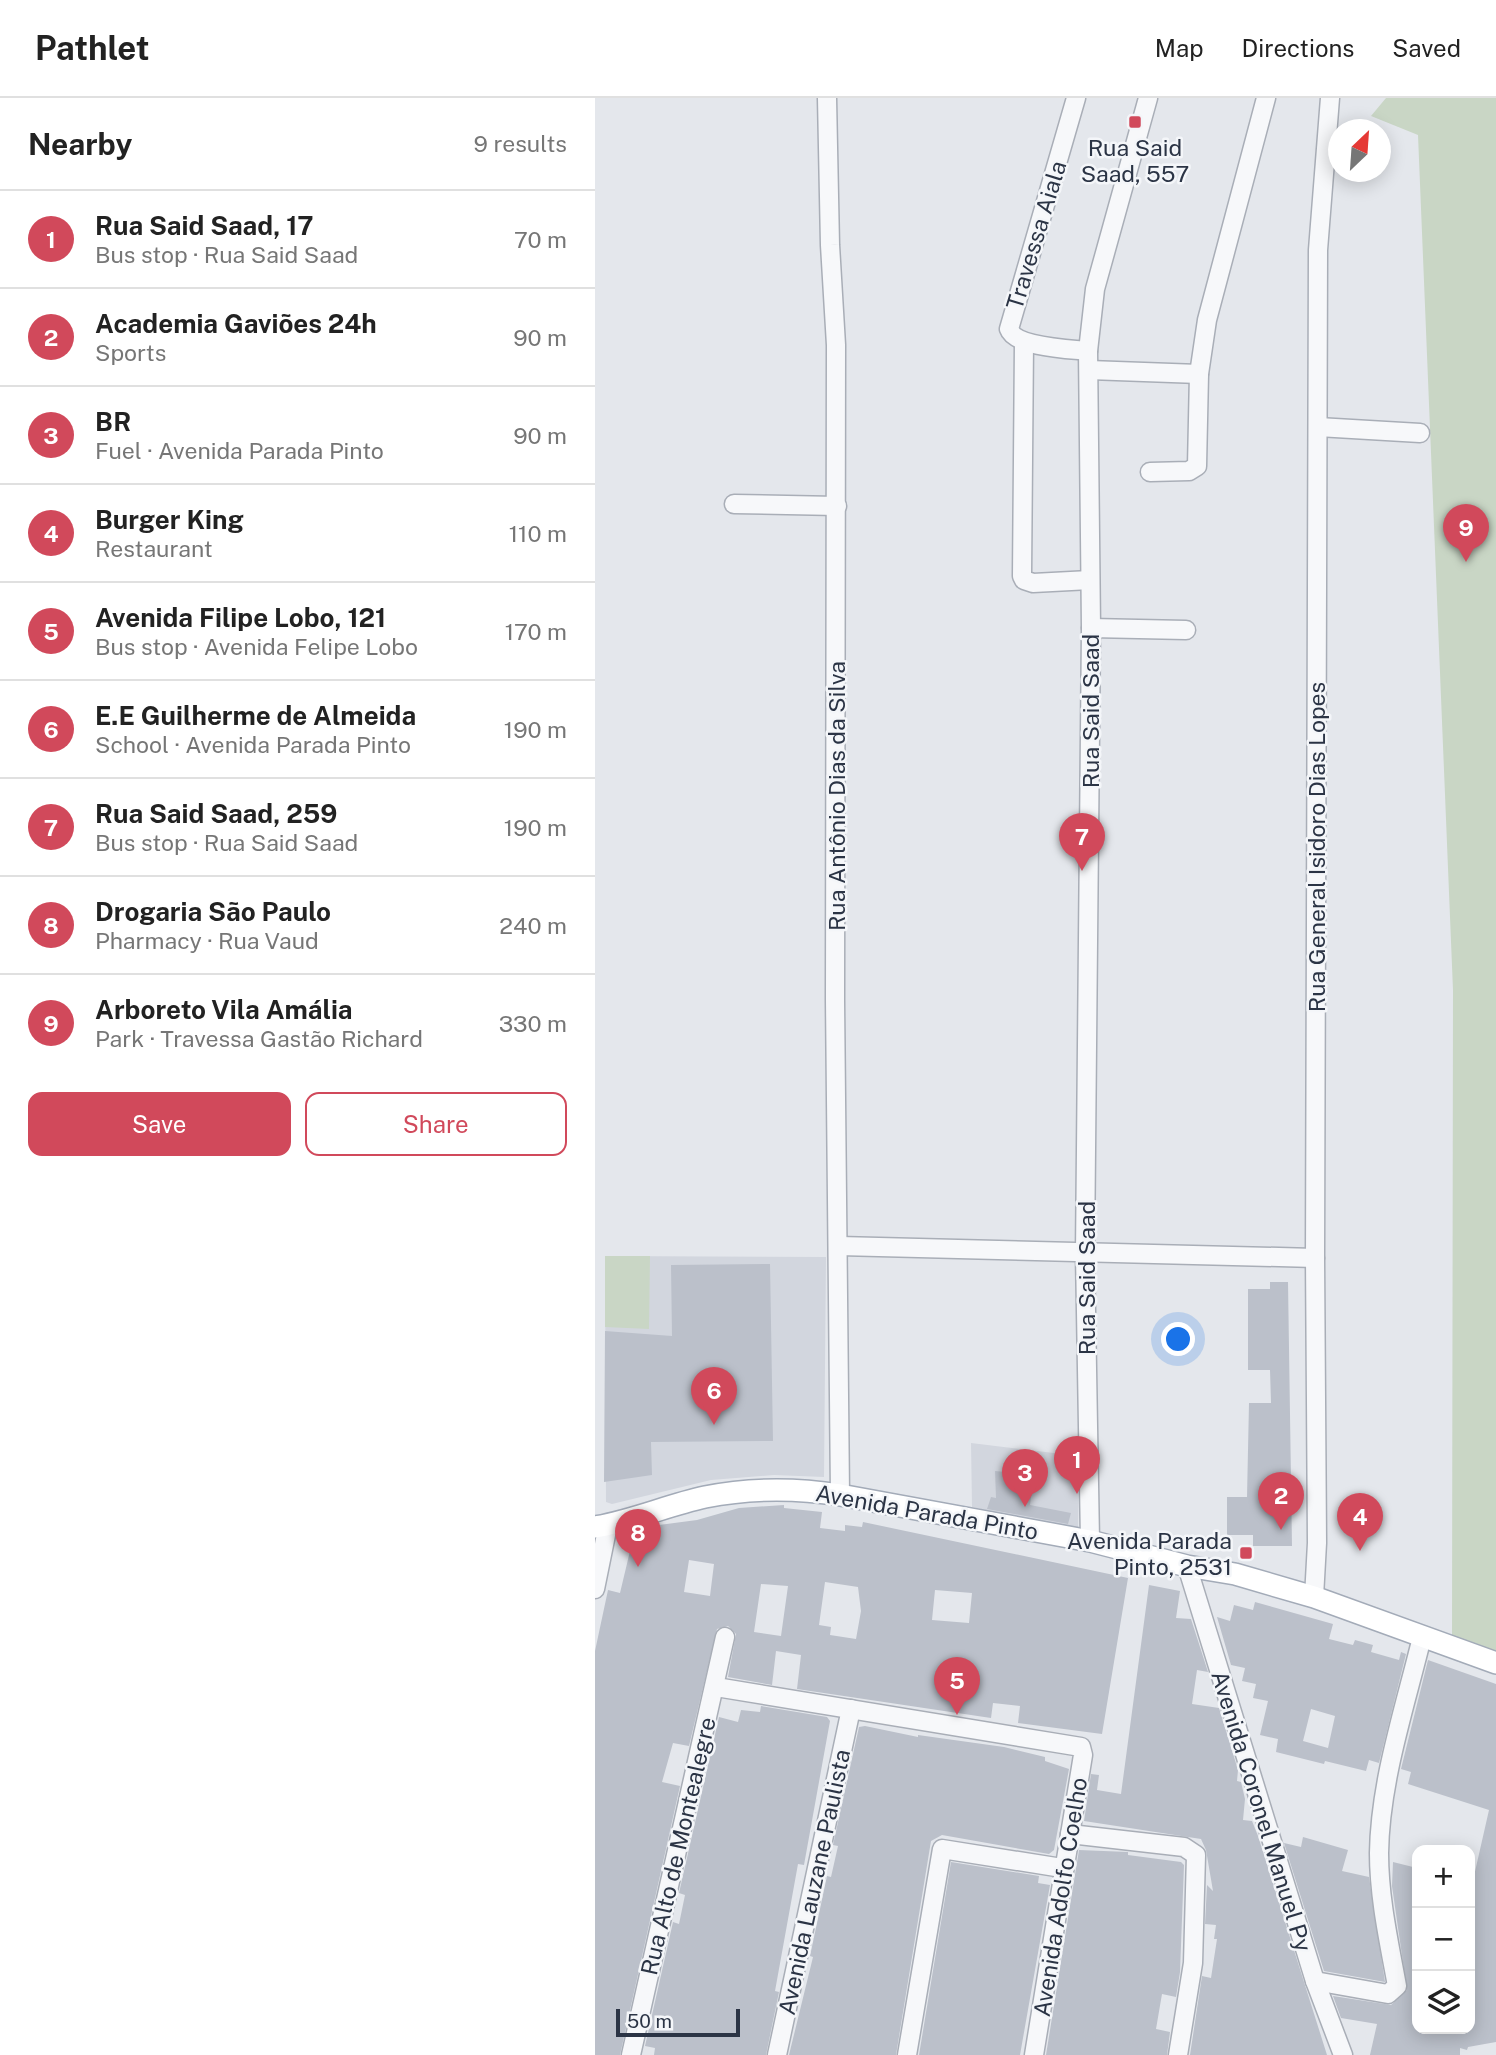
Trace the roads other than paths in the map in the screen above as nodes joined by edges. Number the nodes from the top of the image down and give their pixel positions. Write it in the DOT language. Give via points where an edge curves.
graph roads {
  1 [pos="827,98"];
  2 [pos="1076,98"];
  3 [pos="1148,98"];
  4 [pos="1266,98"];
  5 [pos="1330,98"];
  6 [pos="1024,342"];
  7 [pos="1089,360"];
  8 [pos="1199,374"];
  9 [pos="1318,427"];
  10 [pos="1420,433"];
  11 [pos="1150,472"];
  12 [pos="734,504"];
  13 [pos="837,506"];
  14 [pos="1090,580"];
  15 [pos="1091,628"];
  16 [pos="1186,630"];
  17 [pos="839,1246"];
  18 [pos="1084,1254"];
  19 [pos="1314,1258"];
  20 [pos="840,1494"];
  21 [pos="602,1526"];
  22 [pos="1090,1541"];
  23 [pos="1187,1566"];
  24 [pos="595,1589"];
  25 [pos="1314,1597"];
  26 [pos="725,1637"];
  27 [pos="1422,1637"];
  28 [pos="1496,1663"];
  29 [pos="716,1687"];
  30 [pos="851,1709"];
  31 [pos="1070,1834"];
  32 [pos="1062,1868"];
  33 [pos="1315,1981"];
  34 [pos="631,2055"];
  35 [pos="777,2055"];
  36 [pos="907,2055"];
  37 [pos="1034,2055"];
  38 [pos="1178,2055"];
  39 [pos="1343,2055"];
  1 -- 13 [label="street, Rua Antônio Dias da Silva"];
  2 -- 6 [label="street, Travessa Aiala" via="1009,324 1012,336"];
  3 -- 7 [label="street, Rua Said Saad" via="1095,289"];
  4 -- 8 [label="street" via="1215,288"];
  5 -- 9 [label="street, Rua General Isidoro Dias Lopes" via="1318,250"];
  6 -- 7 [label="street, Travessa Aiala"];
  6 -- 14 [label="street" via="1022,576 1028,583"];
  7 -- 8 [label="street, Travessa Aiala"];
  7 -- 14 [label="street, Rua Said Saad"];
  8 -- 11 [label="street" via="1197,466 1189,471"];
  9 -- 10 [label="street"];
  9 -- 19 [label="street, Rua General Isidoro Dias Lopes"];
  12 -- 13 [label="street"];
  13 -- 17 [label="street, Rua Antônio Dias da Silva"];
  14 -- 15 [label="street, Rua Said Saad"];
  15 -- 16 [label="street"];
  15 -- 18 [label="street, Rua Said Saad"];
  17 -- 18 [label="street"];
  17 -- 20 [label="street, Rua Antônio Dias da Silva"];
  18 -- 19 [label="street"];
  18 -- 22 [label="street, Rua Said Saad"];
  19 -- 25 [label="street, Rua General Isidoro Dias Lopes"];
  20 -- 21 [label="main road, Avenida Parada Pinto" via="805,1489 742,1492 705,1497"];
  20 -- 22 [label="main road, Avenida Parada Pinto"];
  21 -- 24 [label="street"];
  22 -- 23 [label="main road, Avenida Parada Pinto"];
  23 -- 25 [label="main road, Avenida Parada Pinto" via="1235,1574"];
  23 -- 33 [label="street, Avenida Coronel Manuel Py"];
  25 -- 27 [label="main road, Avenida Parada Pinto"];
  26 -- 29 [label="street, Rua Alto de Montealegre"];
  27 -- 28 [label="main road, Avenida Parada Pinto"];
  27 -- 33 [label="street" via="1394,1749 1379,1852 1383,1910 1397,1986 1388,1994"];
  29 -- 30 [label="street"];
  29 -- 34 [label="street, Rua Alto de Montealegre" via="676,1842"];
  30 -- 31 [label="street, Avenida Adolfo Coelho" via="1081,1747"];
  30 -- 35 [label="street, Avenida Lauzane Paulista"];
  31 -- 32 [label="street, Avenida Adolfo Coelho"];
  31 -- 38 [label="street" via="1184,1847 1196,1855 1193,1963"];
  32 -- 36 [label="street" via="942,1849"];
  32 -- 37 [label="street, Avenida Adolfo Coelho"];
  33 -- 39 [label="street, Avenida Coronel Manuel Py"];
}
